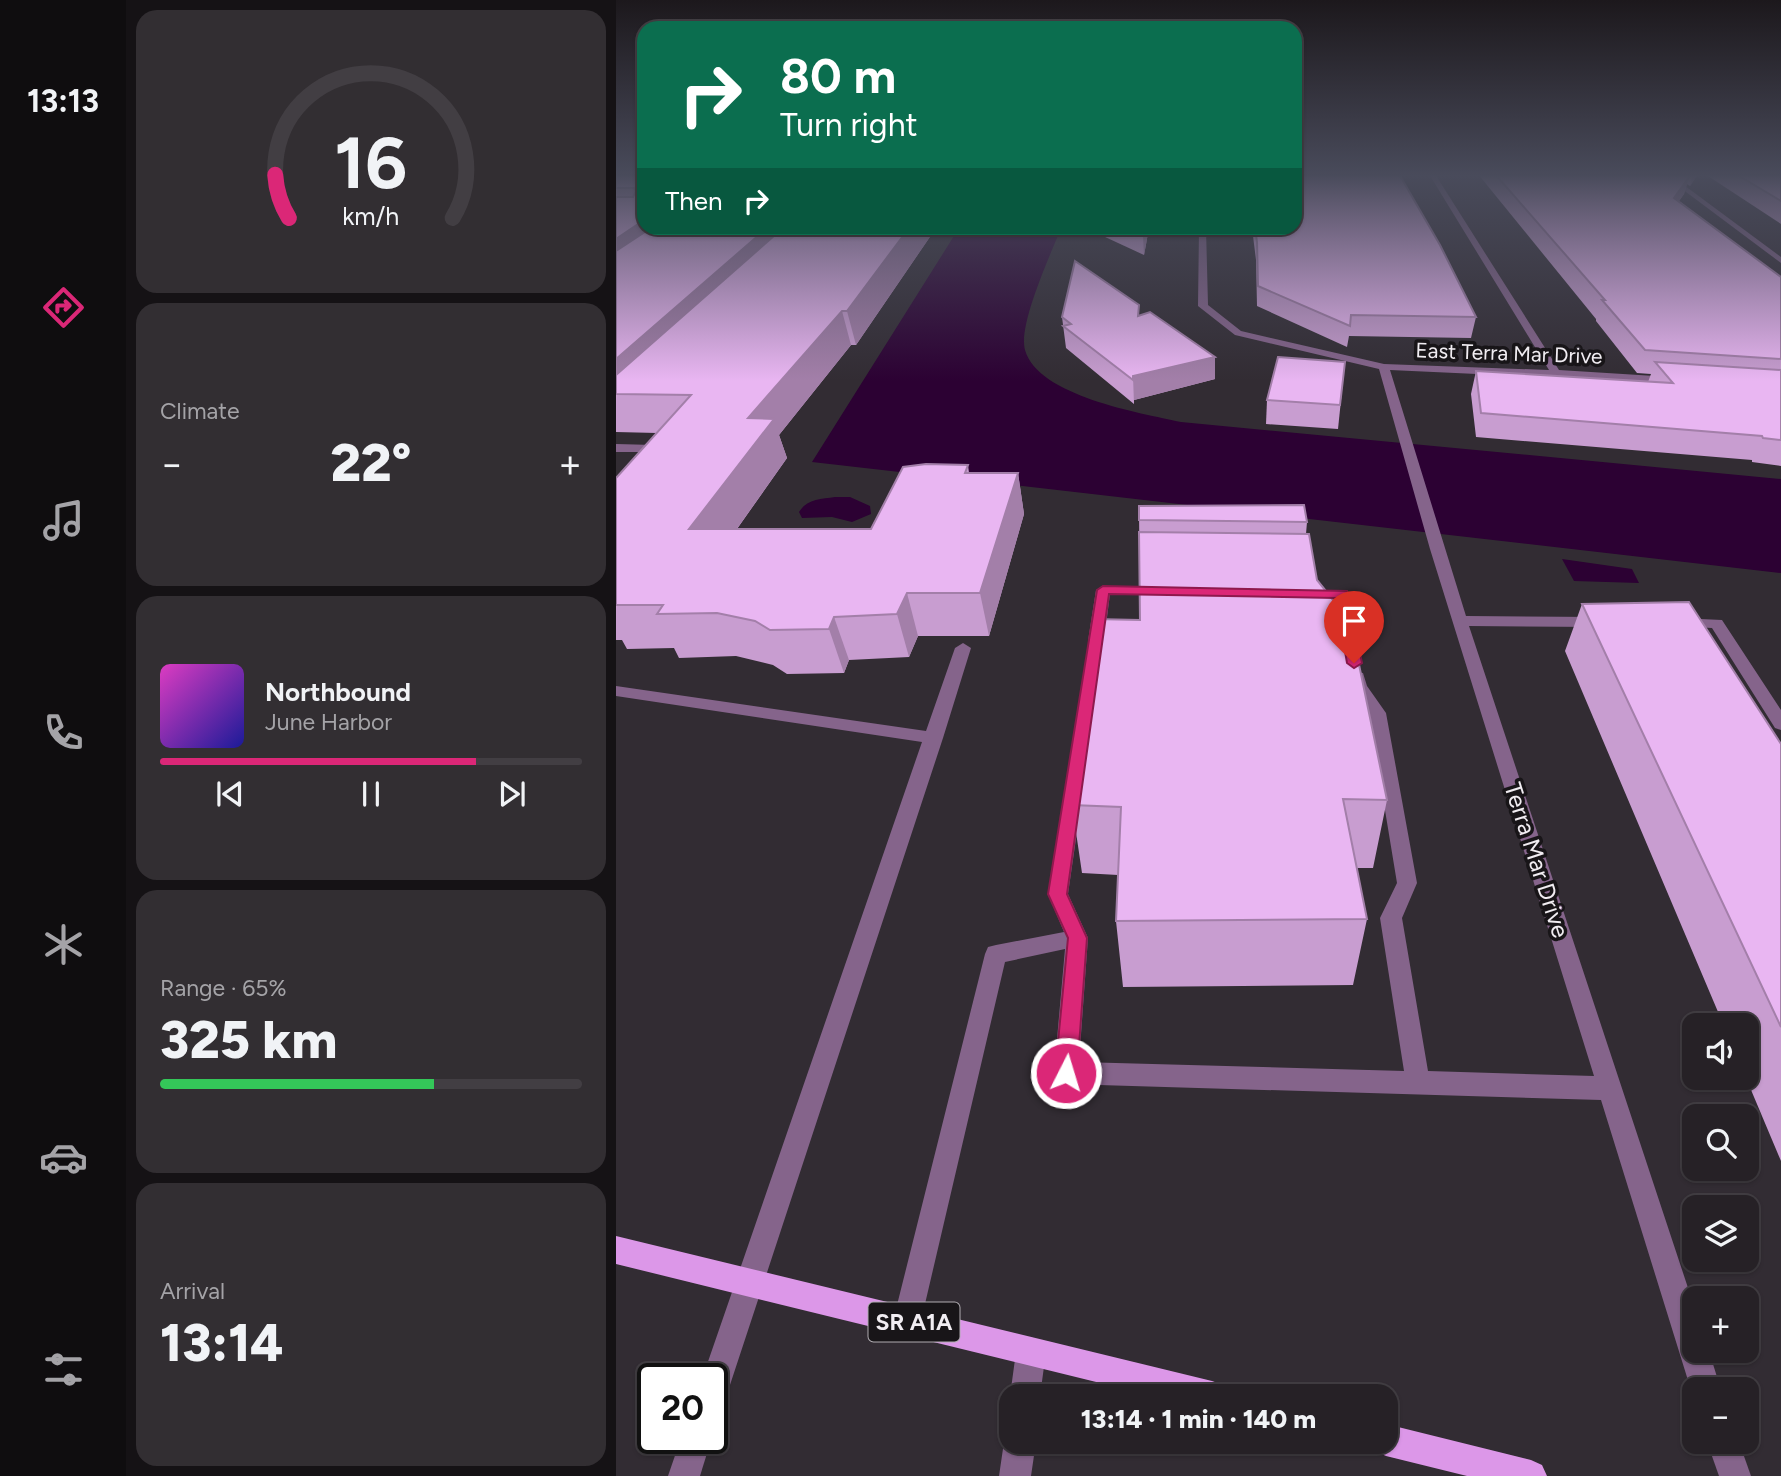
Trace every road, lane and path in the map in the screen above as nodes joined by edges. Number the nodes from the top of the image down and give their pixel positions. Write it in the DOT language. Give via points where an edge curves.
graph roads {
  1 [pos="1203,243"];
  2 [pos="1475,243"];
  3 [pos="1757,243"];
  4 [pos="1781,261"];
  5 [pos="1384,367"];
  6 [pos="1556,373"];
  7 [pos="1688,382"];
  8 [pos="616,448"];
  9 [pos="616,488"];
  10 [pos="1183,591"];
  11 [pos="1289,593"];
  12 [pos="1460,621"];
  13 [pos="1609,622"];
  14 [pos="1663,622"];
  15 [pos="963,648"];
  16 [pos="1093,659"];
  17 [pos="616,691"];
  18 [pos="1781,724"];
  19 [pos="1083,728"];
  20 [pos="934,738"];
  21 [pos="1077,938"];
  22 [pos="1418,1083"];
  23 [pos="1609,1088"];
  24 [pos="616,1250"];
  25 [pos="750,1283"];
  26 [pos="1682,1314"];
  27 [pos="907,1321"];
  28 [pos="1031,1352"];
  29 [pos="723,1363"];
  30 [pos="1027,1384"];
  31 [pos="1163,1384"];
  32 [pos="1398,1443"];
  33 [pos="692,1454"];
  34 [pos="1018,1454"];
  35 [pos="1728,1454"];
  36 [pos="1501,1472"];
  37 [pos="684,1476"];
  38 [pos="1015,1476"];
  39 [pos="1531,1476"];
  40 [pos="1735,1476"];
  1 -- 5 [label="street, East Terra Mar Drive" via="1203,306 1238,333"];
  2 -- 6 [label="street"];
  3 -- 4 [label="street"];
  5 -- 6 [label="street, East Terra Mar Drive"];
  5 -- 12 [label="street, Terra Mar Drive"];
  6 -- 7 [label="street, East Terra Mar Drive"];
  8 -- 9 [label="street" via="653,449"];
  10 -- 16 [label="street" via="1103,590"];
  11 -- 22 [label="street" via="1342,594 1359,686 1377,713 1407,883 1391,918"];
  12 -- 13 [label="street"];
  12 -- 23 [label="street, Terra Mar Drive"];
  14 -- 18 [label="street" via="1717,623"];
  15 -- 20 [label="street"];
  17 -- 20 [label="street"];
  19 -- 21 [label="street" via="1058,894"];
  20 -- 25 [label="street"];
  21 -- 22 [label="street" via="1066,1073"];
  21 -- 27 [label="street" via="996,954"];
  22 -- 23 [label="street"];
  23 -- 26 [label="street, Terra Mar Drive"];
  24 -- 25 [label="main road, SR A1A"];
  25 -- 27 [label="main road, SR A1A"];
  25 -- 29 [label="street"];
  27 -- 28 [label="main road, SR A1A"];
  28 -- 30 [label="street"];
  28 -- 31 [label="main road, SR A1A"];
  32 -- 36 [label="main road"];
  33 -- 37 [label="street"];
  34 -- 38 [label="street"];
  35 -- 40 [label="street"];
  36 -- 39 [label="main road"];
}
